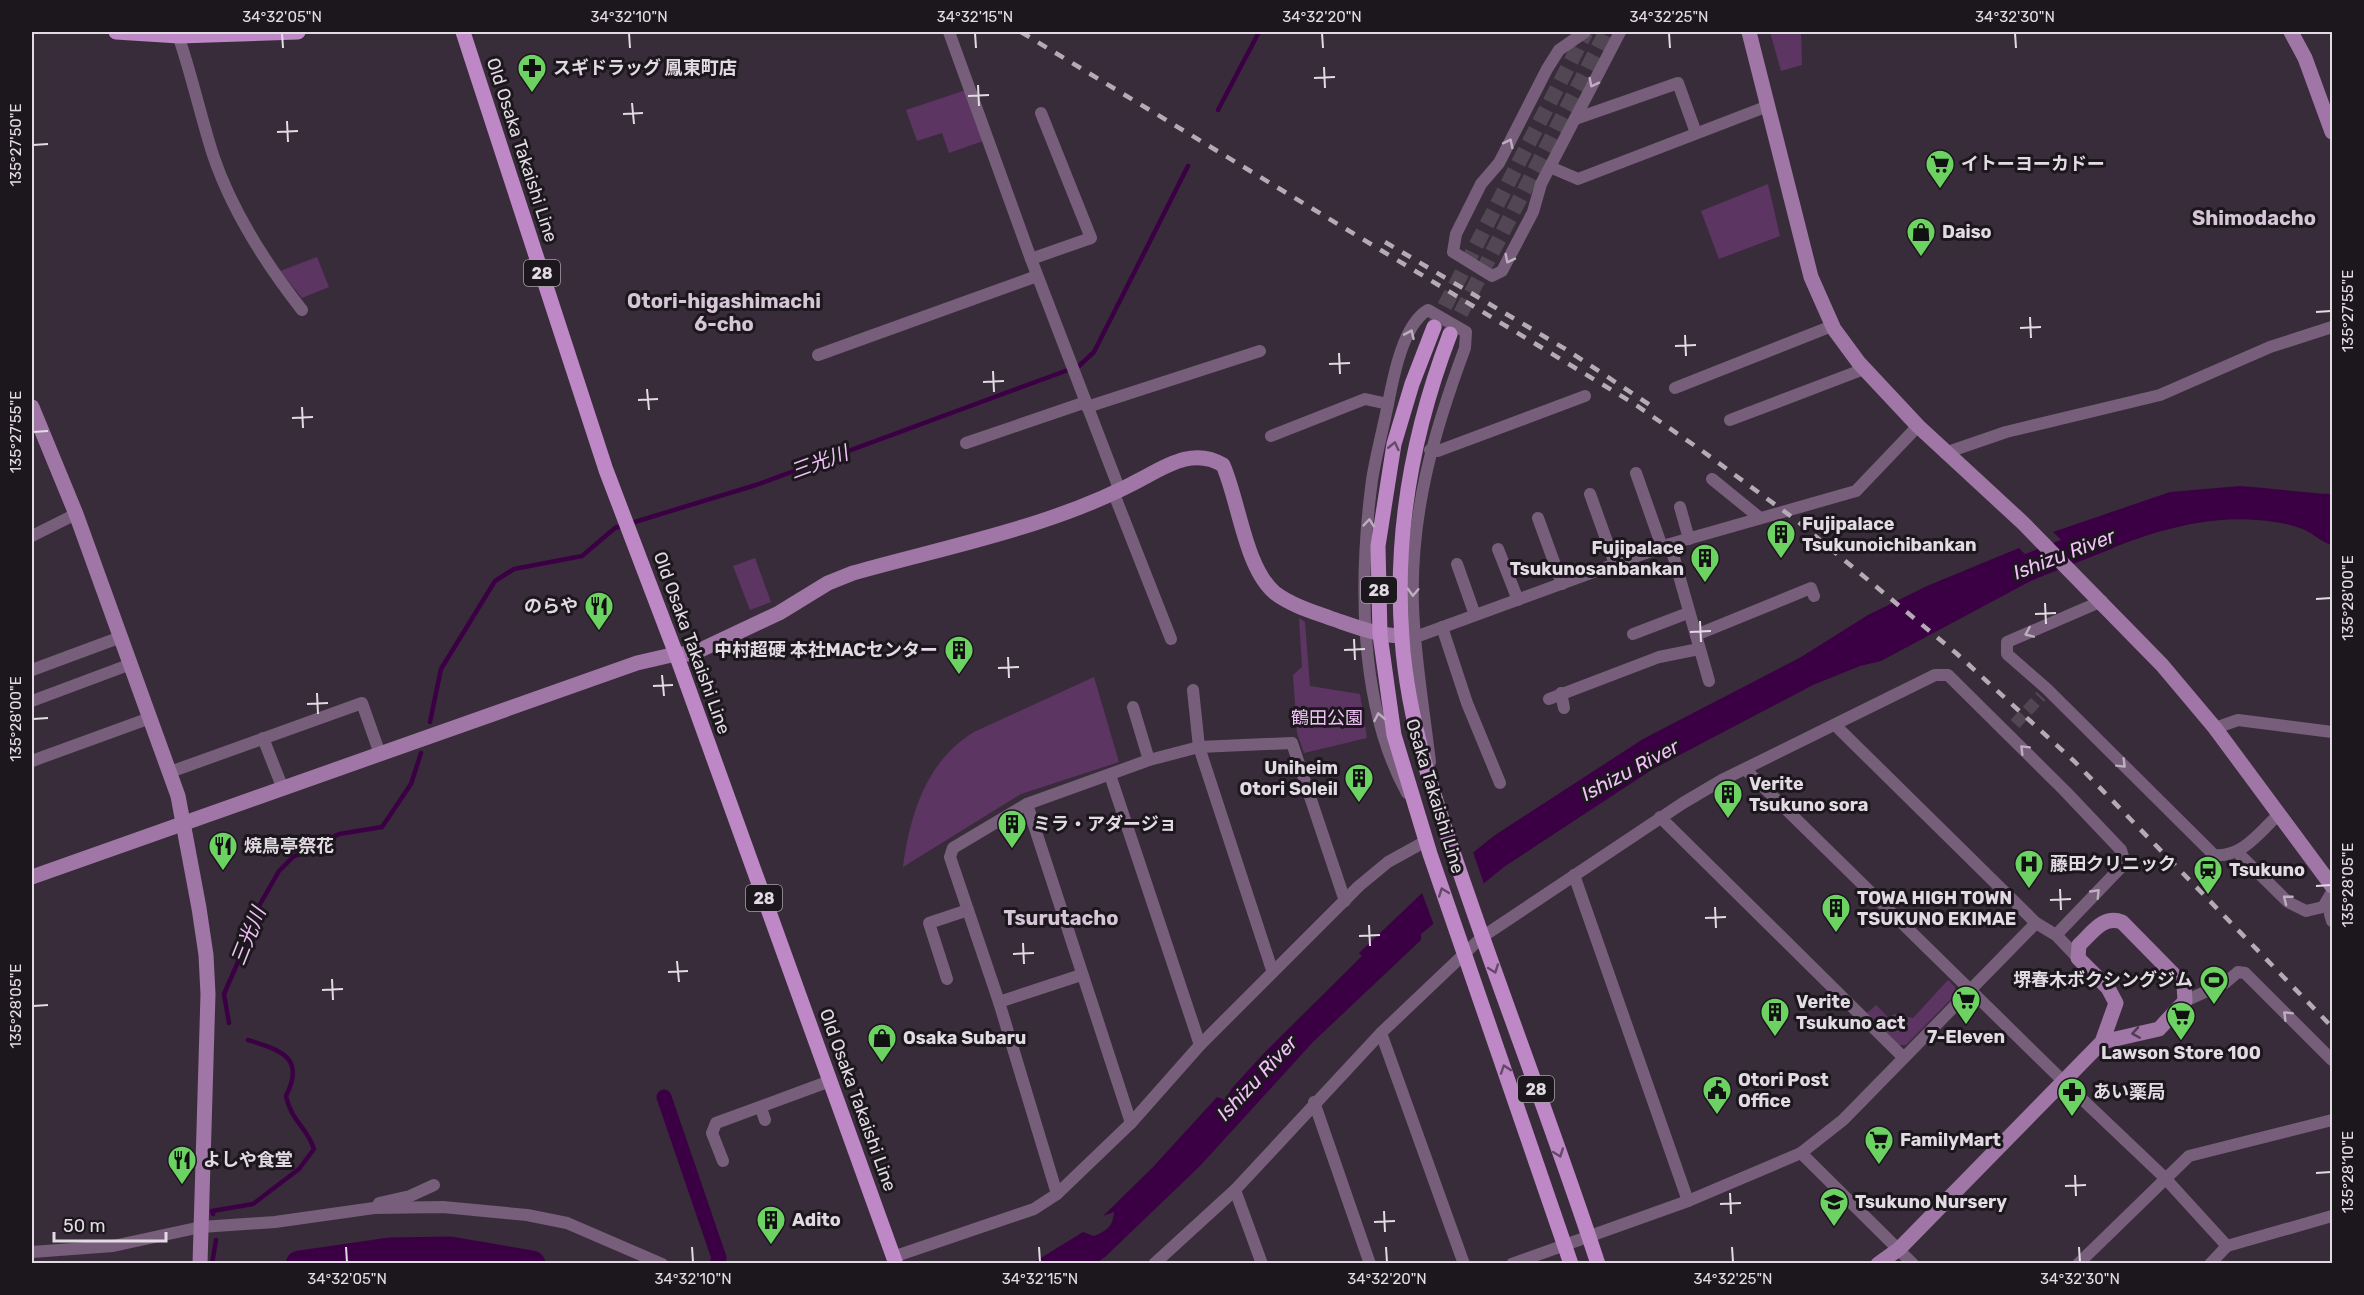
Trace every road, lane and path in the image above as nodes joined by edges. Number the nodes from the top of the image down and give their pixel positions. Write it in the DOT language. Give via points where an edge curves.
graph roads {
  1 [pos="116,32"];
  2 [pos="298,32"];
  3 [pos="463,32"];
  4 [pos="949,32"];
  5 [pos="1586,32"];
  6 [pos="1620,32"];
  7 [pos="1749,32"];
  8 [pos="2291,32"];
  9 [pos="178,34"];
  10 [pos="1768,106"];
  11 [pos="1041,113"];
  12 [pos="1575,119"];
  13 [pos="2332,132"];
  14 [pos="1696,133"];
  15 [pos="1550,167"];
  16 [pos="1031,260"];
  17 [pos="1037,276"];
  18 [pos="302,310"];
  19 [pos="1832,326"];
  20 [pos="1434,327"];
  21 [pos="2332,327"];
  22 [pos="1450,333"];
  23 [pos="1260,351"];
  24 [pos="818,356"];
  25 [pos="1864,369"];
  26 [pos="1675,388"];
  27 [pos="1585,396"];
  28 [pos="1087,405"];
  29 [pos="1388,405"];
  30 [pos="32,407"];
  31 [pos="1730,420"];
  32 [pos="1918,426"];
  33 [pos="1271,436"];
  34 [pos="966,443"];
  35 [pos="1430,450"];
  36 [pos="1945,453"];
  37 [pos="1636,473"];
  38 [pos="1712,479"];
  39 [pos="1117,492"];
  40 [pos="1590,494"];
  41 [pos="1680,507"];
  42 [pos="76,514"];
  43 [pos="1538,518"];
  44 [pos="1760,518"];
  45 [pos="32,536"];
  46 [pos="1689,539"];
  47 [pos="1666,546"];
  48 [pos="1498,549"];
  49 [pos="1457,564"];
  50 [pos="1615,564"];
  51 [pos="1562,584"];
  52 [pos="1814,596"];
  53 [pos="1518,600"];
  54 [pos="2102,601"];
  55 [pos="1688,613"];
  56 [pos="1475,615"];
  57 [pos="1442,627"];
  58 [pos="1373,633"];
  59 [pos="1633,634"];
  60 [pos="1696,634"];
  61 [pos="1408,636"];
  62 [pos="121,637"];
  63 [pos="1171,639"];
  64 [pos="1699,649"];
  65 [pos="676,654"];
  66 [pos="131,663"];
  67 [pos="32,670"];
  68 [pos="1709,681"];
  69 [pos="1192,690"];
  70 [pos="32,700"];
  71 [pos="1133,707"];
  72 [pos="1564,708"];
  73 [pos="150,718"];
  74 [pos="1835,725"];
  75 [pos="2215,728"];
  76 [pos="2331,734"];
  77 [pos="263,738"];
  78 [pos="1199,747"];
  79 [pos="380,754"];
  80 [pos="32,760"];
  81 [pos="1149,760"];
  82 [pos="1746,770"];
  83 [pos="170,772"];
  84 [pos="1110,775"];
  85 [pos="1500,783"];
  86 [pos="283,789"];
  87 [pos="1027,804"];
  88 [pos="2279,814"];
  89 [pos="1660,817"];
  90 [pos="185,825"];
  91 [pos="1428,847"];
  92 [pos="2238,853"];
  93 [pos="1574,875"];
  94 [pos="32,877"];
  95 [pos="2332,885"];
  96 [pos="2332,892"];
  97 [pos="2332,900"];
  98 [pos="1345,901"];
  99 [pos="968,910"];
  100 [pos="2332,921"];
  101 [pos="2036,923"];
  102 [pos="2056,935"];
  103 [pos="1482,937"];
  104 [pos="1466,955"];
  105 [pos="2078,958"];
  106 [pos="1272,970"];
  107 [pos="1081,975"];
  108 [pos="947,979"];
  109 [pos="1969,990"];
  110 [pos="2185,1001"];
  111 [pos="999,1002"];
  112 [pos="1381,1033"];
  113 [pos="2102,1042"];
  114 [pos="1200,1045"];
  115 [pos="2331,1056"];
  116 [pos="1904,1057"];
  117 [pos="830,1081"];
  118 [pos="2064,1082"];
  119 [pos="1314,1102"];
  120 [pos="2332,1120"];
  121 [pos="1131,1123"];
  122 [pos="1801,1153"];
  123 [pos="723,1161"];
  124 [pos="2164,1177"];
  125 [pos="434,1185"];
  126 [pos="1235,1190"];
  127 [pos="1058,1194"];
  128 [pos="1688,1201"];
  129 [pos="374,1208"];
  130 [pos="2332,1216"];
  131 [pos="201,1231"];
  132 [pos="1589,1238"];
  133 [pos="1565,1246"];
  134 [pos="2227,1246"];
  135 [pos="1899,1249"];
  136 [pos="32,1252"];
  137 [pos="894,1260"];
  138 [pos="200,1263"];
  139 [pos="662,1263"];
  140 [pos="1154,1263"];
  141 [pos="1262,1263"];
  142 [pos="1370,1263"];
  143 [pos="1464,1263"];
  144 [pos="1512,1263"];
  145 [pos="1571,1263"];
  146 [pos="1598,1263"];
  147 [pos="1878,1263"];
  148 [pos="1912,1263"];
  149 [pos="2078,1263"];
  150 [pos="2210,1263"];
  1 -- 9 [label="main road"];
  2 -- 9 [label="main road"];
  3 -- 65 [label="main road, Old Osaka Takaishi Line / 28" via="606,470"];
  4 -- 16 [label="street"];
  15 -- 5 [label="street, one-way" via="1533,212 1502,271 1492,276 1453,252 1456,234 1481,184 1499,163 1547,69 1559,50"];
  6 -- 12 [label="street, one-way"];
  7 -- 10 [label="street"];
  8 -- 13 [label="street" via="2305,58"];
  9 -- 18 [label="street" via="214,157 229,194 272,272"];
  10 -- 14 [label="street"];
  10 -- 19 [label="street" via="1811,277"];
  11 -- 16 [label="street" via="1090,238"];
  12 -- 14 [label="street" via="1678,83"];
  12 -- 15 [label="street"];
  14 -- 15 [label="street" via="1578,179"];
  16 -- 17 [label="street"];
  17 -- 24 [label="street"];
  17 -- 28 [label="street"];
  19 -- 25 [label="street"];
  19 -- 26 [label="street"];
  58 -- 20 [label="main road, Osaka Takaishi Line / 28, one-way" via="1378,546 1394,444"];
  21 -- 36 [label="street" via="2270,347 2160,395 2006,432"];
  22 -- 61 [label="main road, Osaka Takaishi Line / 28" via="1429,390 1407,493 1402,540"];
  23 -- 28 [label="street"];
  25 -- 31 [label="street"];
  25 -- 32 [label="street"];
  27 -- 35 [label="street" via="1438,451"];
  28 -- 34 [label="street"];
  28 -- 39 [label="street"];
  29 -- 33 [label="street" via="1365,399"];
  29 -- 35 [label="street, one-way" via="1393,376 1419,315 1428,310 1466,332 1466,348"];
  58 -- 29 [label="street, one-way" via="1364,578 1372,479"];
  30 -- 42 [label="street"];
  32 -- 36 [label="street"];
  32 -- 44 [label="street" via="1856,490"];
  35 -- 61 [label="street, one-way" via="1415,537"];
  36 -- 54 [label="street"];
  37 -- 47 [label="street"];
  38 -- 44 [label="street"];
  39 -- 58 [label="street" via="1175,461 1212,458 1223,465 1228,476 1255,563 1265,582 1300,607"];
  39 -- 63 [label="street"];
  39 -- 65 [label="street" via="1054,517 853,573 692,654"];
  40 -- 50 [label="street"];
  41 -- 46 [label="street"];
  42 -- 45 [label="street"];
  42 -- 62 [label="street"];
  43 -- 51 [label="street"];
  44 -- 46 [label="street"];
  46 -- 47 [label="street"];
  47 -- 50 [label="street"];
  47 -- 55 [label="street"];
  48 -- 53 [label="street"];
  49 -- 56 [label="street"];
  50 -- 51 [label="street"];
  51 -- 53 [label="street"];
  52 -- 60 [label="street" via="1811,588"];
  53 -- 56 [label="street"];
  54 -- 75 [label="street"];
  54 -- 92 [label="street, one-way" via="2007,642 2007,654 2214,855"];
  55 -- 59 [label="street"];
  55 -- 60 [label="street"];
  56 -- 57 [label="street"];
  57 -- 61 [label="street"];
  57 -- 85 [label="street" via="1467,703"];
  58 -- 61 [label="street"];
  91 -- 58 [label="main road, Osaka Takaishi Line / 28, one-way" via="1394,735"];
  60 -- 64 [label="street"];
  61 -- 103 [label="main road, Osaka Takaishi Line / 28" via="1417,724 1435,798"];
  62 -- 66 [label="street"];
  62 -- 67 [label="street"];
  64 -- 68 [label="street"];
  64 -- 72 [label="street" via="1659,657 1555,696"];
  65 -- 79 [label="street" via="637,663"];
  65 -- 117 [label="main road, Old Osaka Takaishi Line / 28"];
  66 -- 70 [label="street"];
  66 -- 73 [label="street"];
  69 -- 78 [label="street"];
  71 -- 81 [label="street"];
  73 -- 80 [label="street"];
  73 -- 83 [label="street"];
  74 -- 82 [label="street"];
  74 -- 101 [label="street"];
  102 -- 74 [label="street, one-way" via="2125,863 2121,850 2011,728 1948,675 1935,675"];
  75 -- 76 [label="street" via="2238,720"];
  75 -- 88 [label="street"];
  77 -- 79 [label="street" via="362,703"];
  77 -- 83 [label="street"];
  77 -- 86 [label="street"];
  78 -- 81 [label="street"];
  78 -- 98 [label="street" via="1292,743"];
  78 -- 106 [label="street"];
  79 -- 86 [label="street"];
  81 -- 84 [label="street"];
  82 -- 89 [label="street"];
  82 -- 109 [label="street"];
  83 -- 90 [label="street"];
  84 -- 87 [label="street"];
  84 -- 114 [label="street"];
  86 -- 90 [label="street"];
  87 -- 99 [label="street" via="953,848 950,857"];
  87 -- 107 [label="street"];
  88 -- 92 [label="street"];
  88 -- 95 [label="street"];
  89 -- 93 [label="street"];
  89 -- 116 [label="street"];
  90 -- 94 [label="street"];
  90 -- 131 [label="street" via="207,975"];
  91 -- 98 [label="street" via="1388,862"];
  104 -- 91 [label="main road, Osaka Takaishi Line / 28, one-way"];
  96 -- 92 [label="street, one-way" via="2323,907 2306,911 2288,902"];
  93 -- 103 [label="street"];
  93 -- 128 [label="street"];
  97 -- 100 [label="street"];
  98 -- 106 [label="street"];
  99 -- 108 [label="street" via="929,923"];
  99 -- 111 [label="street"];
  101 -- 102 [label="street"];
  101 -- 109 [label="street"];
  102 -- 105 [label="street"];
  103 -- 104 [label="street"];
  103 -- 132 [label="main road, Osaka Takaishi Line / 28, one-way"];
  104 -- 112 [label="street"];
  133 -- 104 [label="main road, Osaka Takaishi Line / 28, one-way"];
  105 -- 110 [label="street" via="2079,945 2104,921 2122,922 2184,985"];
  105 -- 113 [label="street" via="2108,988 2115,1003"];
  106 -- 114 [label="street"];
  107 -- 111 [label="street"];
  107 -- 121 [label="street"];
  109 -- 116 [label="street"];
  109 -- 118 [label="street"];
  110 -- 113 [label="street, one-way" via="2159,1029"];
  115 -- 110 [label="street, one-way" via="2246,973 2238,972"];
  111 -- 127 [label="street"];
  112 -- 119 [label="street"];
  112 -- 143 [label="street"];
  113 -- 118 [label="street"];
  114 -- 121 [label="street"];
  116 -- 122 [label="street" via="1843,1120"];
  117 -- 123 [label="street" via="763,1114 716,1123 712,1133"];
  117 -- 137 [label="main road, Old Osaka Takaishi Line / 28"];
  118 -- 124 [label="street"];
  118 -- 135 [label="street"];
  119 -- 126 [label="street"];
  119 -- 142 [label="street"];
  120 -- 124 [label="street" via="2189,1156"];
  121 -- 127 [label="street"];
  122 -- 128 [label="street"];
  122 -- 135 [label="street"];
  124 -- 134 [label="street"];
  124 -- 149 [label="street"];
  125 -- 129 [label="street" via="410,1196 380,1202"];
  126 -- 140 [label="street"];
  126 -- 141 [label="street"];
  127 -- 137 [label="street" via="1034,1209"];
  128 -- 132 [label="street"];
  129 -- 131 [label="street"];
  129 -- 139 [label="street" via="443,1207 527,1215 567,1223"];
  130 -- 134 [label="street"];
  131 -- 136 [label="street" via="113,1246"];
  131 -- 138 [label="street"];
  132 -- 133 [label="street"];
  132 -- 146 [label="main road, Osaka Takaishi Line / 28"];
  133 -- 144 [label="street"];
  133 -- 145 [label="main road, Osaka Takaishi Line / 28"];
  134 -- 150 [label="street"];
  135 -- 147 [label="street"];
  135 -- 148 [label="street"];
}
